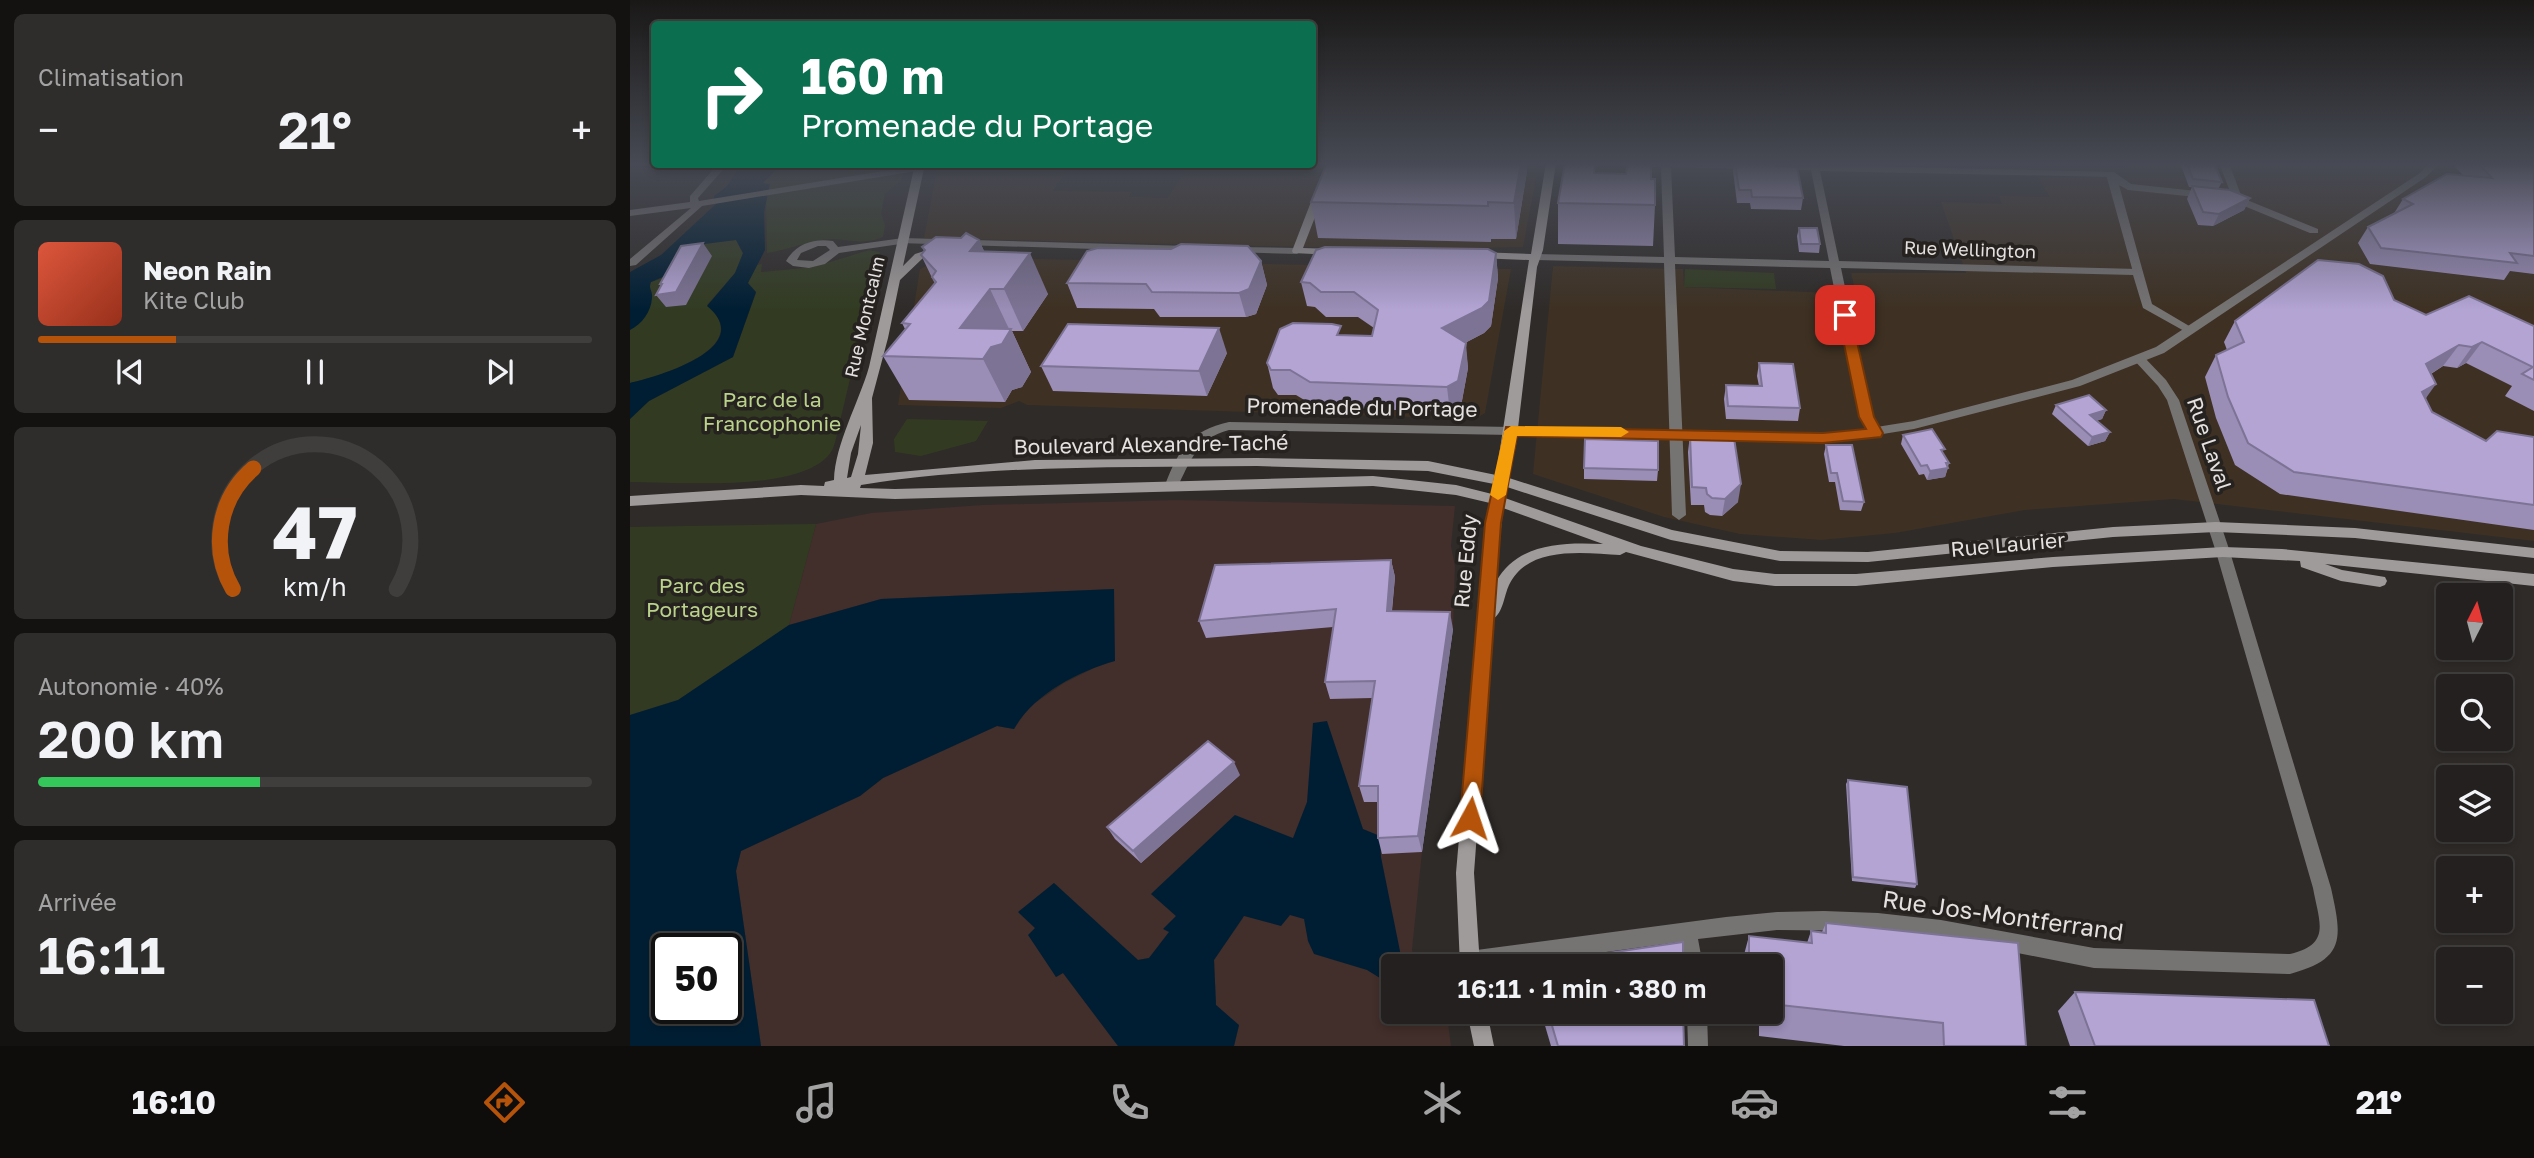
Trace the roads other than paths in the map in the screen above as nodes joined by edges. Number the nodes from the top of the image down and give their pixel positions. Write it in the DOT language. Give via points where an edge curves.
graph roads {
  1 [pos="692,212"];
  2 [pos="909,212"];
  3 [pos="1312,212"];
  4 [pos="1543,212"];
  5 [pos="1668,212"];
  6 [pos="1824,212"];
  7 [pos="2122,212"];
  8 [pos="2269,212"];
  9 [pos="2368,212"];
  10 [pos="2314,231"];
  11 [pos="903,241"];
  12 [pos="979,244"];
  13 [pos="1206,249"];
  14 [pos="1219,249"];
  15 [pos="836,250"];
  16 [pos="1297,251"];
  17 [pos="1349,252"];
  18 [pos="1467,255"];
  19 [pos="1536,257"];
  20 [pos="1669,259"];
  21 [pos="632,263"];
  22 [pos="1834,264"];
  23 [pos="2138,272"];
  24 [pos="894,280"];
  25 [pos="2190,330"];
  26 [pos="2139,359"];
  27 [pos="866,396"];
  28 [pos="1511,431"];
  29 [pos="1676,433"];
  30 [pos="1876,433"];
  31 [pos="1181,464"];
  32 [pos="1502,481"];
  33 [pos="1172,485"];
  34 [pos="847,487"];
  35 [pos="1496,500"];
  36 [pos="630,501"];
  37 [pos="1679,515"];
  38 [pos="2216,527"];
  39 [pos="1639,551"];
  40 [pos="2223,552"];
  41 [pos="2534,553"];
  42 [pos="2282,554"];
  43 [pos="2534,580"];
  44 [pos="2380,581"];
  45 [pos="1485,628"];
  46 [pos="1687,933"];
  47 [pos="1469,954"];
  48 [pos="1539,954"];
  49 [pos="1691,954"];
  50 [pos="1480,1024"];
  51 [pos="1698,1024"];
  52 [pos="1485,1046"];
  53 [pos="1699,1046"];
  1 -- 21 [label="street"];
  2 -- 11 [label="main road, Rue Montcalm"];
  3 -- 16 [label="main road"];
  4 -- 19 [label="main road, Rue Eddy"];
  5 -- 20 [label="street"];
  6 -- 22 [label="street"];
  7 -- 23 [label="street"];
  8 -- 10 [label="street"];
  9 -- 25 [label="street, Promenade du Portage"];
  11 -- 12 [label="street"];
  11 -- 15 [label="street"];
  11 -- 24 [label="main road, Rue Montcalm"];
  12 -- 13 [label="street"];
  12 -- 24 [label="main road" via="919,256"];
  14 -- 16 [label="street"];
  16 -- 17 [label="main road"];
  18 -- 19 [label="main road, Rue Wellington"];
  19 -- 20 [label="street, Rue Wellington"];
  19 -- 28 [label="main road, Rue Eddy"];
  20 -- 22 [label="street, Rue Wellington"];
  20 -- 29 [label="street"];
  22 -- 23 [label="street, Rue Wellington"];
  22 -- 30 [label="street" via="1867,417"];
  23 -- 25 [label="street" via="2147,306"];
  24 -- 27 [label="main road, Rue Montcalm"];
  25 -- 26 [label="street, Promenade du Portage"];
  26 -- 30 [label="street, Promenade du Portage" via="2064,386"];
  26 -- 38 [label="street, Rue Laval" via="2172,400"];
  27 -- 34 [label="main road, Rue Montcalm" via="840,467"];
  27 -- 34 [label="main road, Rue Montcalm" via="870,429 866,458"];
  28 -- 29 [label="street, Promenade du Portage"];
  28 -- 31 [label="street, Promenade du Portage" via="1228,426 1200,437 1185,452"];
  28 -- 32 [label="main road, Rue Eddy"];
  29 -- 30 [label="street, Promenade du Portage" via="1823,438"];
  29 -- 37 [label="street"];
  31 -- 32 [label="main road, Boulevard Alexandre-Taché" via="1428,466"];
  31 -- 33 [label="street, Promenade du Portage"];
  31 -- 34 [label="main road, Boulevard Alexandre-Taché" via="1031,466 887,475"];
  32 -- 35 [label="main road, Rue Eddy"];
  32 -- 38 [label="main road, Rue Laurier" via="1671,535 1780,555 1868,557 2113,532"];
  33 -- 34 [label="main road, Boulevard Alexandre-Taché" via="895,494"];
  33 -- 35 [label="main road, Boulevard Alexandre-Taché" via="1392,482 1431,485"];
  34 -- 36 [label="main road, Boulevard Alexandre-Taché"];
  35 -- 39 [label="main road, Rue Laurier"];
  35 -- 45 [label="main road, Rue Eddy"];
  38 -- 40 [label="street, Rue Laval"];
  38 -- 41 [label="main road, Rue Laurier" via="2355,533"];
  39 -- 40 [label="main road, Rue Laurier" via="1733,575 1816,582"];
  39 -- 45 [label="main road" via="1560,549 1531,558 1507,576"];
  40 -- 42 [label="main road, Rue Laurier"];
  40 -- 46 [label="street, Rue Jos-Montferrand" via="2322,888 2330,931 2322,952 2308,961 2290,964 2094,958 1941,929 1824,920 1777,920"];
  42 -- 43 [label="main road, Rue Laurier"];
  42 -- 44 [label="main road" via="2341,575"];
  45 -- 47 [label="main road, Rue Eddy" via="1465,873"];
  46 -- 48 [label="street, Rue Jos-Montferrand"];
  46 -- 49 [label="street"];
  50 -- 52 [label="main road"];
  51 -- 53 [label="street"];
}
